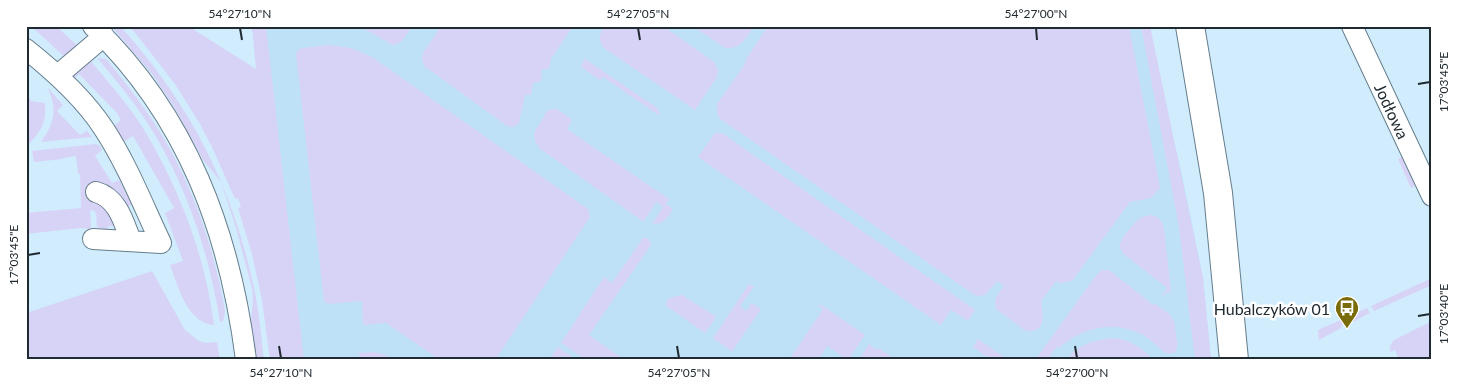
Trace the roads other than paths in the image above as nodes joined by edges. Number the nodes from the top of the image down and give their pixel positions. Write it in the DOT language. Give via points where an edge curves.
graph roads {
  1 [pos="1190,26"];
  2 [pos="1352,26"];
  3 [pos="98,31"];
  4 [pos="26,49"];
  5 [pos="58,75"];
  6 [pos="96,192"];
  7 [pos="1432,196"];
  8 [pos="93,239"];
  9 [pos="131,241"];
  10 [pos="246,360"];
  11 [pos="1234,360"];
  1 -- 11 [label="main road" via="1218,193"];
  2 -- 7 [label="street, Jodłowa"];
  3 -- 5 [label="street"];
  3 -- 10 [label="street" via="136,72 157,103 204,189 224,247"];
  4 -- 5 [label="street"];
  5 -- 9 [label="street" via="104,128 122,158 161,243"];
  6 -- 9 [label="street" via="111,200"];
  8 -- 9 [label="street"];
}
